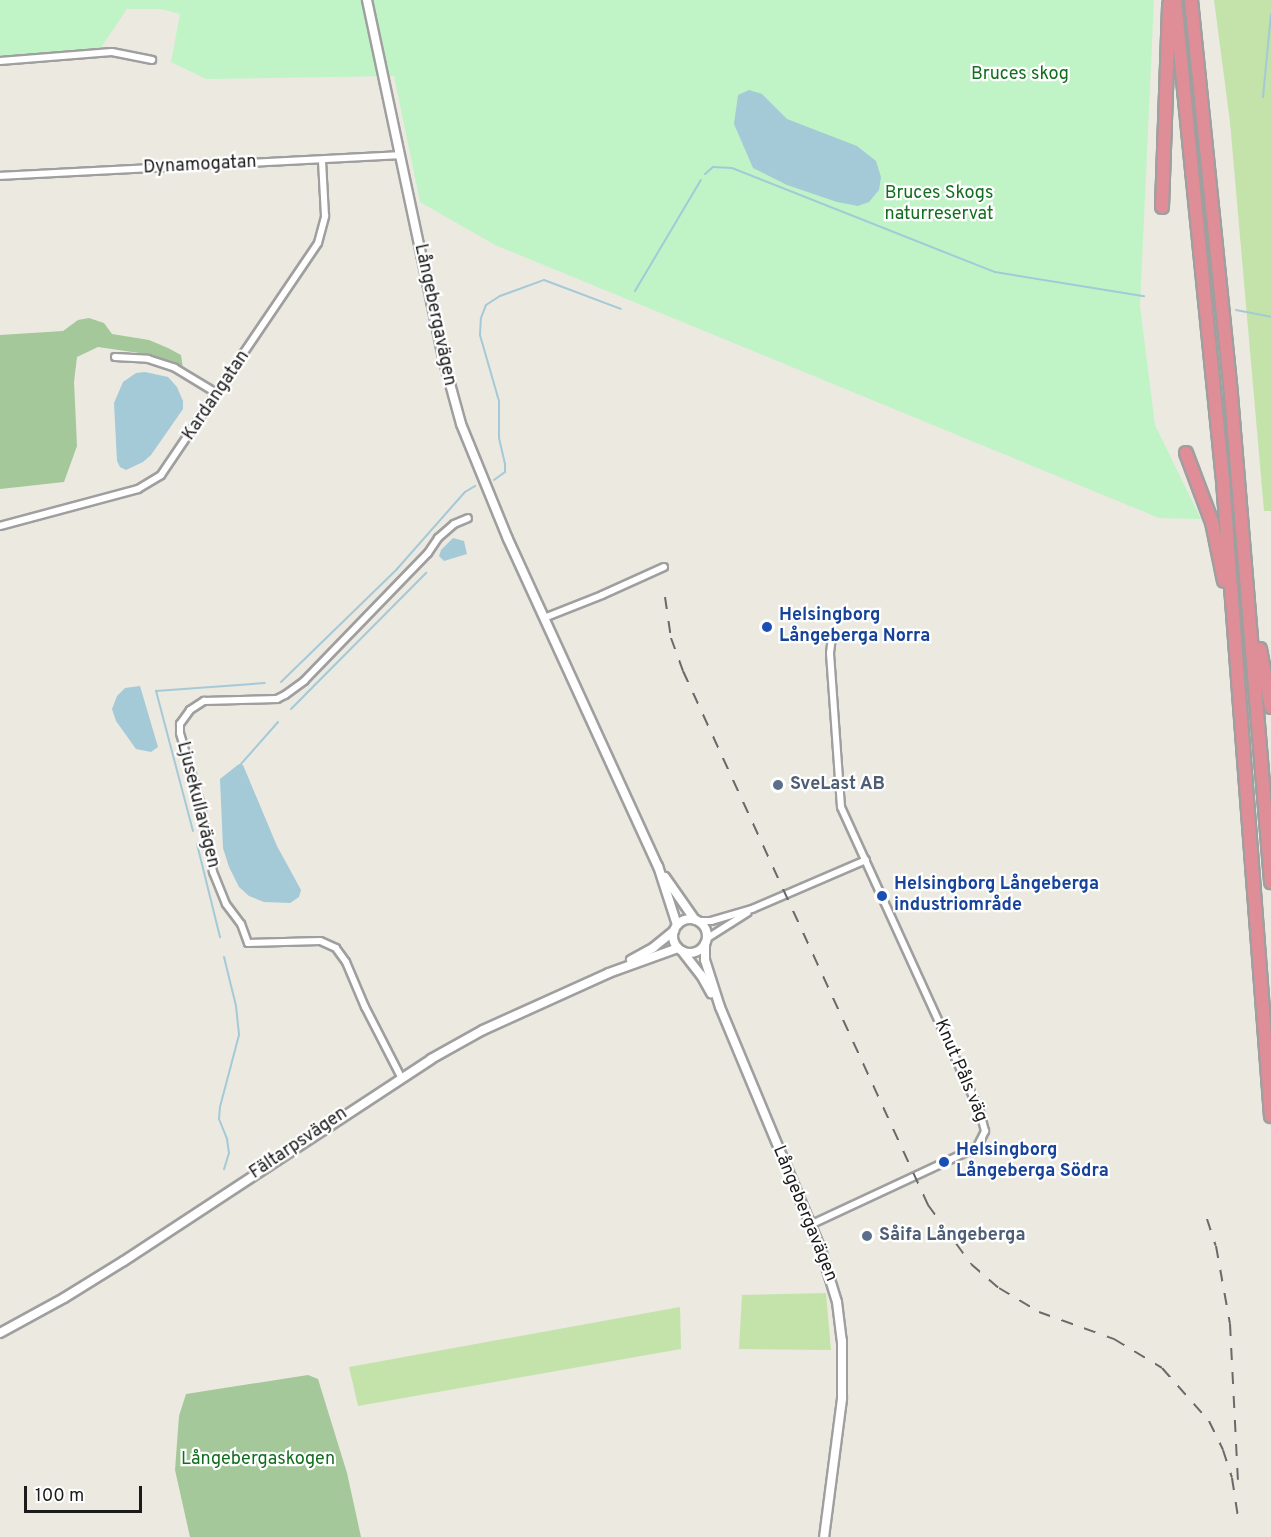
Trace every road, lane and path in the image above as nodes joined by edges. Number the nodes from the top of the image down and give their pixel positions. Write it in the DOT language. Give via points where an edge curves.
graph roads {
  1 [pos="367,0"];
  2 [pos="1170,0"];
  3 [pos="1175,0"];
  4 [pos="1191,0"];
  5 [pos="152,60"];
  6 [pos="0,61"];
  7 [pos="399,155"];
  8 [pos="322,161"];
  9 [pos="0,176"];
  10 [pos="1162,207"];
  11 [pos="115,357"];
  12 [pos="218,394"];
  13 [pos="1186,453"];
  14 [pos="468,519"];
  15 [pos="0,526"];
  16 [pos="664,567"];
  17 [pos="1247,576"];
  18 [pos="544,618"];
  19 [pos="832,636"];
  20 [pos="1239,668"];
  21 [pos="1271,707"];
  22 [pos="866,860"];
  23 [pos="658,866"];
  24 [pos="1271,882"];
  25 [pos="752,909"];
  26 [pos="696,920"];
  27 [pos="676,928"];
  28 [pos="706,942"];
  29 [pos="680,950"];
  30 [pos="609,973"];
  31 [pos="720,1007"];
  32 [pos="401,1077"];
  33 [pos="1271,1116"];
  34 [pos="810,1225"];
  35 [pos="0,1333"];
  36 [pos="824,1537"];
  1 -- 7 [label="street, Långebergavägen"];
  2 -- 10 [label="highway"];
  3 -- 20 [label="highway"];
  4 -- 17 [label="highway"];
  5 -- 6 [label="street" via="112,52"];
  7 -- 8 [label="street, Dynamogatan"];
  7 -- 18 [label="street, Långebergavägen" via="455,404 475,461"];
  8 -- 9 [label="street, Dynamogatan"];
  8 -- 12 [label="street, Kardangatan" via="325,216 318,243"];
  11 -- 12 [label="street" via="148,359 175,368"];
  12 -- 15 [label="street, Kardangatan" via="171,463 148,483"];
  13 -- 20 [label="highway" via="1203,492 1218,547"];
  14 -- 32 [label="street, Ljusekullavägen" via="454,524 438,538 428,553 285,696 204,701 190,710 180,724 213,872 225,904 241,924 248,943 315,940 336,948"];
  16 -- 18 [label="street"];
  17 -- 21 [label="highway"];
  17 -- 24 [label="highway"];
  18 -- 23 [label="street, Långebergavägen"];
  19 -- 22 [label="street, Knut Påls väg" via="839,797"];
  20 -- 33 [label="highway"];
  22 -- 25 [label="street"];
  22 -- 34 [label="street, Knut Påls väg" via="982,1117 985,1133 977,1147"];
  23 -- 26 [label="street, Långebergavägen"];
  23 -- 27 [label="street, Långebergavägen"];
  25 -- 26 [label="street" via="711,921"];
  25 -- 28 [label="street"];
  26 -- 27 [label="street" via="683,920"];
  26 -- 28 [label="street" via="704,927"];
  27 -- 29 [label="street" via="674,942"];
  27 -- 30 [label="street, Fältarpsvägen" via="654,947"];
  28 -- 29 [label="street" via="695,952"];
  28 -- 31 [label="street, Långebergavägen" via="705,960"];
  29 -- 30 [label="street, Fältarpsvägen"];
  29 -- 31 [label="street, Långebergavägen"];
  30 -- 32 [label="street, Fältarpsvägen" via="483,1030"];
  31 -- 34 [label="street, Långebergavägen"];
  32 -- 35 [label="street, Fältarpsvägen" via="124,1261"];
  34 -- 36 [label="street, Långebergavägen" via="835,1296 842,1350 842,1399"];
}
